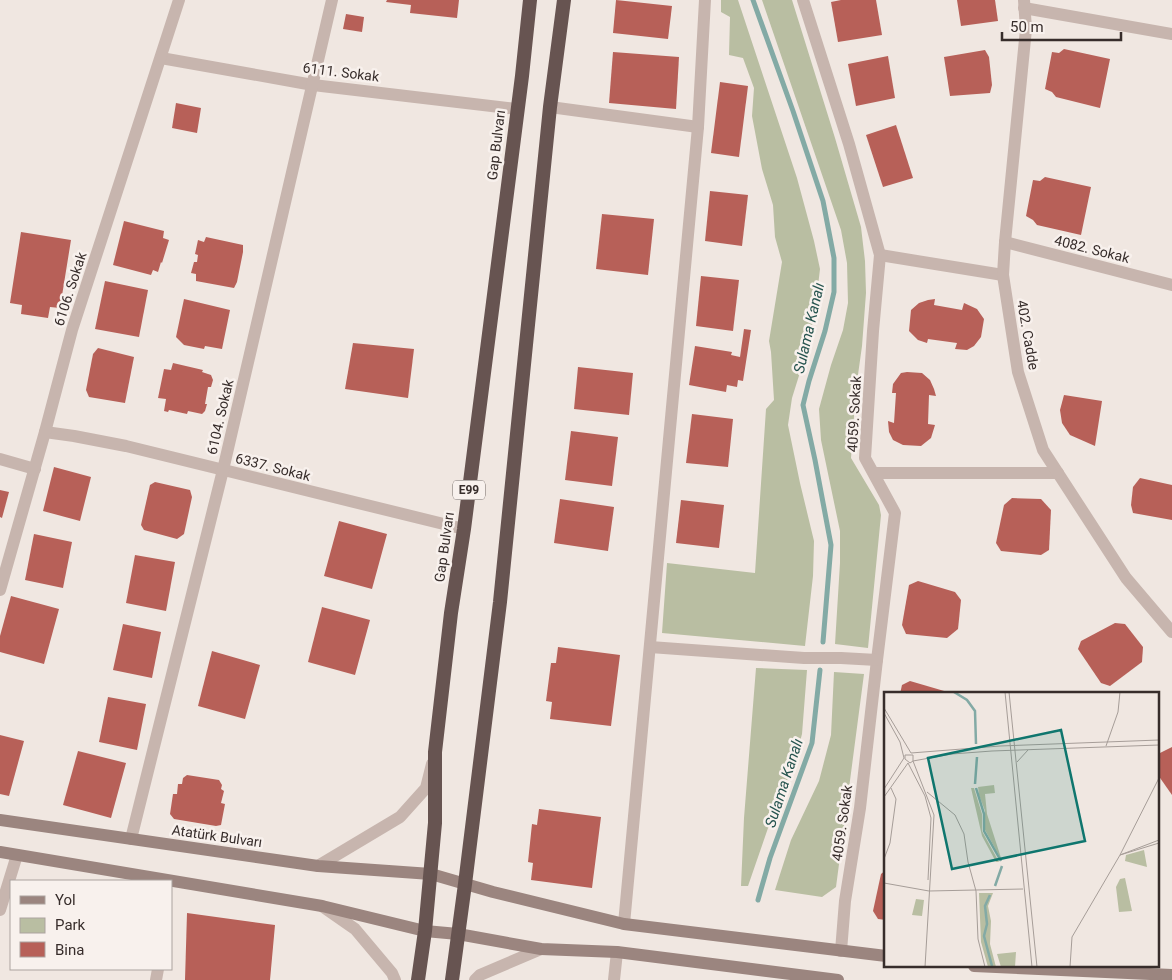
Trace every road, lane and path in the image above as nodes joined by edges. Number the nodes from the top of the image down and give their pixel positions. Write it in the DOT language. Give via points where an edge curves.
graph roads {
  1 [pos="179,0"];
  2 [pos="332,0"];
  3 [pos="530,0"];
  4 [pos="564,0"];
  5 [pos="705,0"];
  6 [pos="803,0"];
  7 [pos="1024,4"];
  8 [pos="1172,34"];
  9 [pos="161,58"];
  10 [pos="313,84"];
  11 [pos="550,107"];
  12 [pos="518,109"];
  13 [pos="698,127"];
  14 [pos="1005,242"];
  15 [pos="880,255"];
  16 [pos="1003,275"];
  17 [pos="1172,285"];
  18 [pos="46,432"];
  19 [pos="0,459"];
  20 [pos="35,469"];
  21 [pos="223,470"];
  22 [pos="874,473"];
  23 [pos="1058,473"];
  24 [pos="464,529"];
  25 [pos="0,590"];
  26 [pos="1172,632"];
  27 [pos="650,648"];
  28 [pos="876,660"];
  29 [pos="435,752"];
  30 [pos="0,820"];
  31 [pos="131,839"];
  32 [pos="0,852"];
  33 [pos="17,855"];
  34 [pos="318,866"];
  35 [pos="431,874"];
  36 [pos="163,880"];
  37 [pos="172,881"];
  38 [pos="465,884"];
  39 [pos="322,906"];
  40 [pos="0,910"];
  41 [pos="624,924"];
  42 [pos="425,931"];
  43 [pos="458,934"];
  44 [pos="541,949"];
  45 [pos="841,951"];
  46 [pos="617,952"];
  47 [pos="884,956"];
  48 [pos="1018,968"];
  49 [pos="1172,975"];
  50 [pos="395,980"];
  51 [pos="418,980"];
  52 [pos="452,980"];
  53 [pos="475,980"];
  54 [pos="614,980"];
  55 [pos="838,980"];
  1 -- 9 [label="street, 6106. Sokak"];
  2 -- 10 [label="street, 6104. Sokak"];
  3 -- 12 [label="highway, Gap Bulvarı / E99"];
  4 -- 11 [label="highway"];
  5 -- 13 [label="street"];
  6 -- 15 [label="street, 4059. Sokak"];
  7 -- 8 [label="street"];
  7 -- 14 [label="street, 402. Cadde" via="1026,29"];
  9 -- 10 [label="street, 6111. Sokak"];
  9 -- 18 [label="street, 6106. Sokak" via="72,330"];
  10 -- 12 [label="street, 6111. Sokak"];
  10 -- 21 [label="street, 6104. Sokak"];
  11 -- 13 [label="street"];
  11 -- 38 [label="highway" via="500,602"];
  12 -- 24 [label="highway, Gap Bulvarı / E99"];
  13 -- 27 [label="street"];
  14 -- 16 [label="street, 402. Cadde"];
  14 -- 17 [label="street, 4082. Sokak"];
  15 -- 16 [label="street"];
  15 -- 22 [label="street, 4059. Sokak" via="866,458"];
  16 -- 23 [label="street, 402. Cadde" via="1018,372 1043,450"];
  18 -- 20 [label="street, 6106. Sokak"];
  18 -- 21 [label="street, 6337. Sokak" via="126,446"];
  19 -- 20 [label="street"];
  20 -- 25 [label="street, 6106. Sokak"];
  21 -- 24 [label="street, 6337. Sokak"];
  21 -- 31 [label="street, 6104. Sokak"];
  22 -- 23 [label="street"];
  22 -- 28 [label="street, 4059. Sokak" via="895,512"];
  23 -- 26 [label="street, 402. Cadde" via="1126,578"];
  24 -- 29 [label="highway, Gap Bulvarı / E99"];
  27 -- 28 [label="street"];
  27 -- 41 [label="street"];
  28 -- 45 [label="street, 4059. Sokak"];
  29 -- 34 [label="street" via="426,788 400,816"];
  29 -- 35 [label="highway, Gap Bulvarı / E99" via="436,823"];
  30 -- 31 [label="main road, Atatürk Bulvarı"];
  31 -- 34 [label="main road, Atatürk Bulvarı"];
  32 -- 33 [label="main road"];
  33 -- 36 [label="main road"];
  33 -- 40 [label="street"];
  34 -- 35 [label="main road, Atatürk Bulvarı"];
  35 -- 38 [label="main road, Atatürk Bulvarı"];
  35 -- 42 [label="highway, Gap Bulvarı / E99"];
  37 -- 39 [label="main road"];
  38 -- 41 [label="main road, Atatürk Bulvarı"];
  38 -- 43 [label="highway"];
  39 -- 42 [label="main road"];
  39 -- 50 [label="street" via="355,929"];
  41 -- 45 [label="main road, Atatürk Bulvarı"];
  42 -- 43 [label="main road"];
  42 -- 51 [label="highway, Gap Bulvarı / E99"];
  43 -- 44 [label="main road"];
  43 -- 52 [label="highway"];
  44 -- 46 [label="main road"];
  44 -- 53 [label="street"];
  45 -- 47 [label="main road, Atatürk Bulvarı"];
  46 -- 54 [label="street"];
  46 -- 55 [label="main road"];
  48 -- 49 [label="main road"];
}
